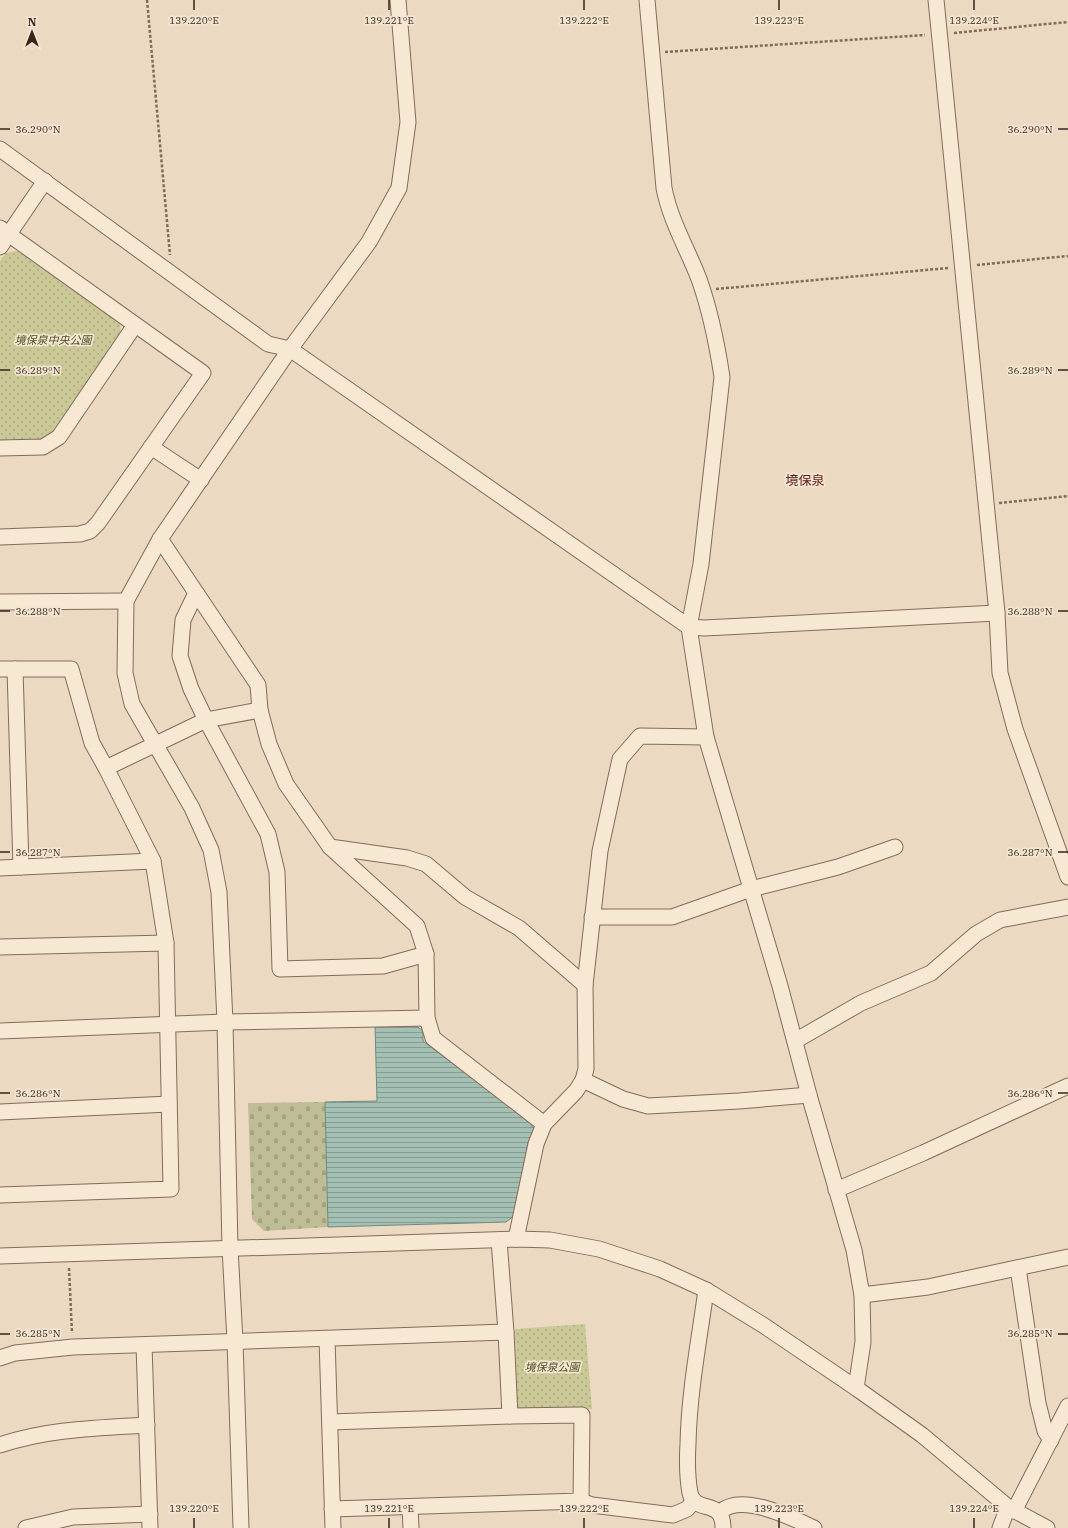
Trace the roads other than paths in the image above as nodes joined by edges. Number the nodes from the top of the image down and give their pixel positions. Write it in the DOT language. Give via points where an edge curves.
graph roads {
  1 [pos="398,0"];
  2 [pos="647,0"];
  3 [pos="936,0"];
  4 [pos="0,149"];
  5 [pos="45,181"];
  6 [pos="5,231"];
  7 [pos="0,247"];
  8 [pos="135,325"];
  9 [pos="290,349"];
  10 [pos="152,447"];
  11 [pos="0,448"];
  12 [pos="201,480"];
  13 [pos="0,537"];
  14 [pos="160,539"];
  15 [pos="196,593"];
  16 [pos="126,601"];
  17 [pos="0,602"];
  18 [pos="997,613"];
  19 [pos="689,627"];
  20 [pos="0,669"];
  21 [pos="15,669"];
  22 [pos="260,710"];
  23 [pos="206,720"];
  24 [pos="706,737"];
  25 [pos="155,744"];
  26 [pos="106,768"];
  27 [pos="330,847"];
  28 [pos="895,847"];
  29 [pos="153,861"];
  30 [pos="21,867"];
  31 [pos="0,868"];
  32 [pos="1068,877"];
  33 [pos="751,889"];
  34 [pos="1068,908"];
  35 [pos="592,917"];
  36 [pos="166,943"];
  37 [pos="0,947"];
  38 [pos="426,954"];
  39 [pos="585,985"];
  40 [pos="427,1018"];
  41 [pos="225,1022"];
  42 [pos="168,1025"];
  43 [pos="0,1031"];
  44 [pos="795,1042"];
  45 [pos="583,1080"];
  46 [pos="1068,1086"];
  47 [pos="809,1095"];
  48 [pos="169,1104"];
  49 [pos="0,1112"];
  50 [pos="544,1124"];
  51 [pos="836,1190"];
  52 [pos="0,1195"];
  53 [pos="516,1239"];
  54 [pos="499,1240"];
  55 [pos="230,1248"];
  56 [pos="0,1256"];
  57 [pos="1068,1256"];
  58 [pos="1018,1268"];
  59 [pos="706,1290"];
  60 [pos="862,1295"];
  61 [pos="506,1332"];
  62 [pos="327,1338"];
  63 [pos="235,1341"];
  64 [pos="144,1344"];
  65 [pos="0,1358"];
  66 [pos="856,1388"];
  67 [pos="1068,1406"];
  68 [pos="510,1416"];
  69 [pos="330,1422"];
  70 [pos="147,1426"];
  71 [pos="1051,1440"];
  72 [pos="0,1445"];
  73 [pos="581,1501"];
  74 [pos="694,1501"];
  75 [pos="410,1507"];
  76 [pos="332,1509"];
  77 [pos="1011,1509"];
  78 [pos="720,1512"];
  79 [pos="150,1521"];
  80 [pos="26,1528"];
  81 [pos="241,1528"];
  82 [pos="333,1528"];
  83 [pos="411,1528"];
  84 [pos="723,1528"];
  85 [pos="814,1528"];
  86 [pos="1000,1528"];
  87 [pos="1047,1528"];
  1 -- 9 [label="street" via="408,122 399,188 369,242"];
  2 -- 19 [label="street" via="664,188 668,208 699,279 717,346 722,377 701,564"];
  3 -- 18 [label="street"];
  4 -- 5 [label="street"];
  5 -- 6 [label="street"];
  5 -- 9 [label="street" via="268,344"];
  6 -- 7 [label="street"];
  6 -- 8 [label="street"];
  8 -- 10 [label="street" via="203,373"];
  8 -- 11 [label="street" via="59,438 43,447"];
  9 -- 12 [label="street"];
  9 -- 19 [label="street"];
  10 -- 12 [label="street"];
  10 -- 13 [label="street" via="98,524 90,531 80,534"];
  12 -- 14 [label="street"];
  14 -- 15 [label="street"];
  14 -- 16 [label="street"];
  15 -- 22 [label="street" via="258,685"];
  15 -- 23 [label="street" via="183,620 180,656 191,689"];
  16 -- 17 [label="street"];
  16 -- 25 [label="street" via="125,673 132,704"];
  18 -- 19 [label="street"];
  18 -- 32 [label="street" via="1000,673 1013,722"];
  19 -- 24 [label="street"];
  20 -- 21 [label="street"];
  21 -- 26 [label="street" via="70,668 92,743"];
  21 -- 30 [label="street"];
  22 -- 23 [label="street"];
  22 -- 27 [label="street" via="269,744 286,784"];
  23 -- 25 [label="street"];
  23 -- 38 [label="street" via="268,834 277,872 280,969 383,966"];
  24 -- 33 [label="street"];
  24 -- 35 [label="street" via="640,736 620,759 600,851"];
  25 -- 26 [label="street"];
  25 -- 41 [label="street" via="192,808 211,850 219,892"];
  26 -- 29 [label="street"];
  27 -- 38 [label="street" via="417,926"];
  27 -- 39 [label="street" via="407,858 426,864 464,897 519,928"];
  28 -- 33 [label="street" via="838,867"];
  29 -- 30 [label="street"];
  29 -- 36 [label="street"];
  30 -- 31 [label="street"];
  33 -- 35 [label="street" via="672,917"];
  33 -- 44 [label="street"];
  34 -- 44 [label="street" via="1000,920 976,934 931,973 861,1003"];
  35 -- 39 [label="street"];
  36 -- 37 [label="street"];
  36 -- 42 [label="street"];
  38 -- 40 [label="street"];
  39 -- 45 [label="street" via="586,1069"];
  40 -- 41 [label="street"];
  40 -- 50 [label="street" via="432,1038"];
  41 -- 42 [label="street"];
  41 -- 55 [label="street"];
  42 -- 43 [label="street"];
  42 -- 48 [label="street"];
  44 -- 47 [label="street"];
  45 -- 47 [label="street" via="622,1099 648,1106"];
  45 -- 50 [label="street" via="576,1091"];
  46 -- 51 [label="street"];
  47 -- 51 [label="street"];
  48 -- 49 [label="street"];
  48 -- 52 [label="street" via="171,1189"];
  50 -- 53 [label="street" via="536,1144"];
  51 -- 60 [label="street" via="854,1250"];
  53 -- 54 [label="street"];
  53 -- 59 [label="street" via="550,1240 599,1249 660,1269"];
  54 -- 55 [label="street"];
  54 -- 61 [label="street"];
  55 -- 56 [label="street"];
  55 -- 63 [label="street"];
  57 -- 58 [label="street"];
  58 -- 60 [label="street" via="928,1287"];
  58 -- 71 [label="street" via="1038,1403 1045,1431"];
  59 -- 66 [label="street"];
  59 -- 74 [label="street" via="688,1417 687,1472"];
  60 -- 66 [label="street" via="863,1342"];
  61 -- 62 [label="street"];
  61 -- 68 [label="street"];
  62 -- 63 [label="street"];
  62 -- 69 [label="street"];
  63 -- 64 [label="street"];
  63 -- 81 [label="street"];
  64 -- 65 [label="street" via="73,1347 15,1353"];
  64 -- 70 [label="street"];
  66 -- 77 [label="street" via="922,1435"];
  67 -- 71 [label="street"];
  68 -- 69 [label="street"];
  68 -- 73 [label="street" via="582,1415"];
  69 -- 76 [label="street"];
  70 -- 72 [label="street" via="71,1429 26,1436"];
  70 -- 79 [label="street"];
  71 -- 77 [label="street"];
  73 -- 74 [label="street" via="598,1506 673,1515 687,1509"];
  73 -- 75 [label="street"];
  74 -- 78 [label="street"];
  75 -- 76 [label="street"];
  75 -- 83 [label="street"];
  76 -- 82 [label="street"];
  77 -- 86 [label="street"];
  77 -- 87 [label="street"];
  78 -- 84 [label="street"];
  78 -- 85 [label="street" via="729,1506 763,1507"];
  79 -- 80 [label="street" via="73,1517"];
}
